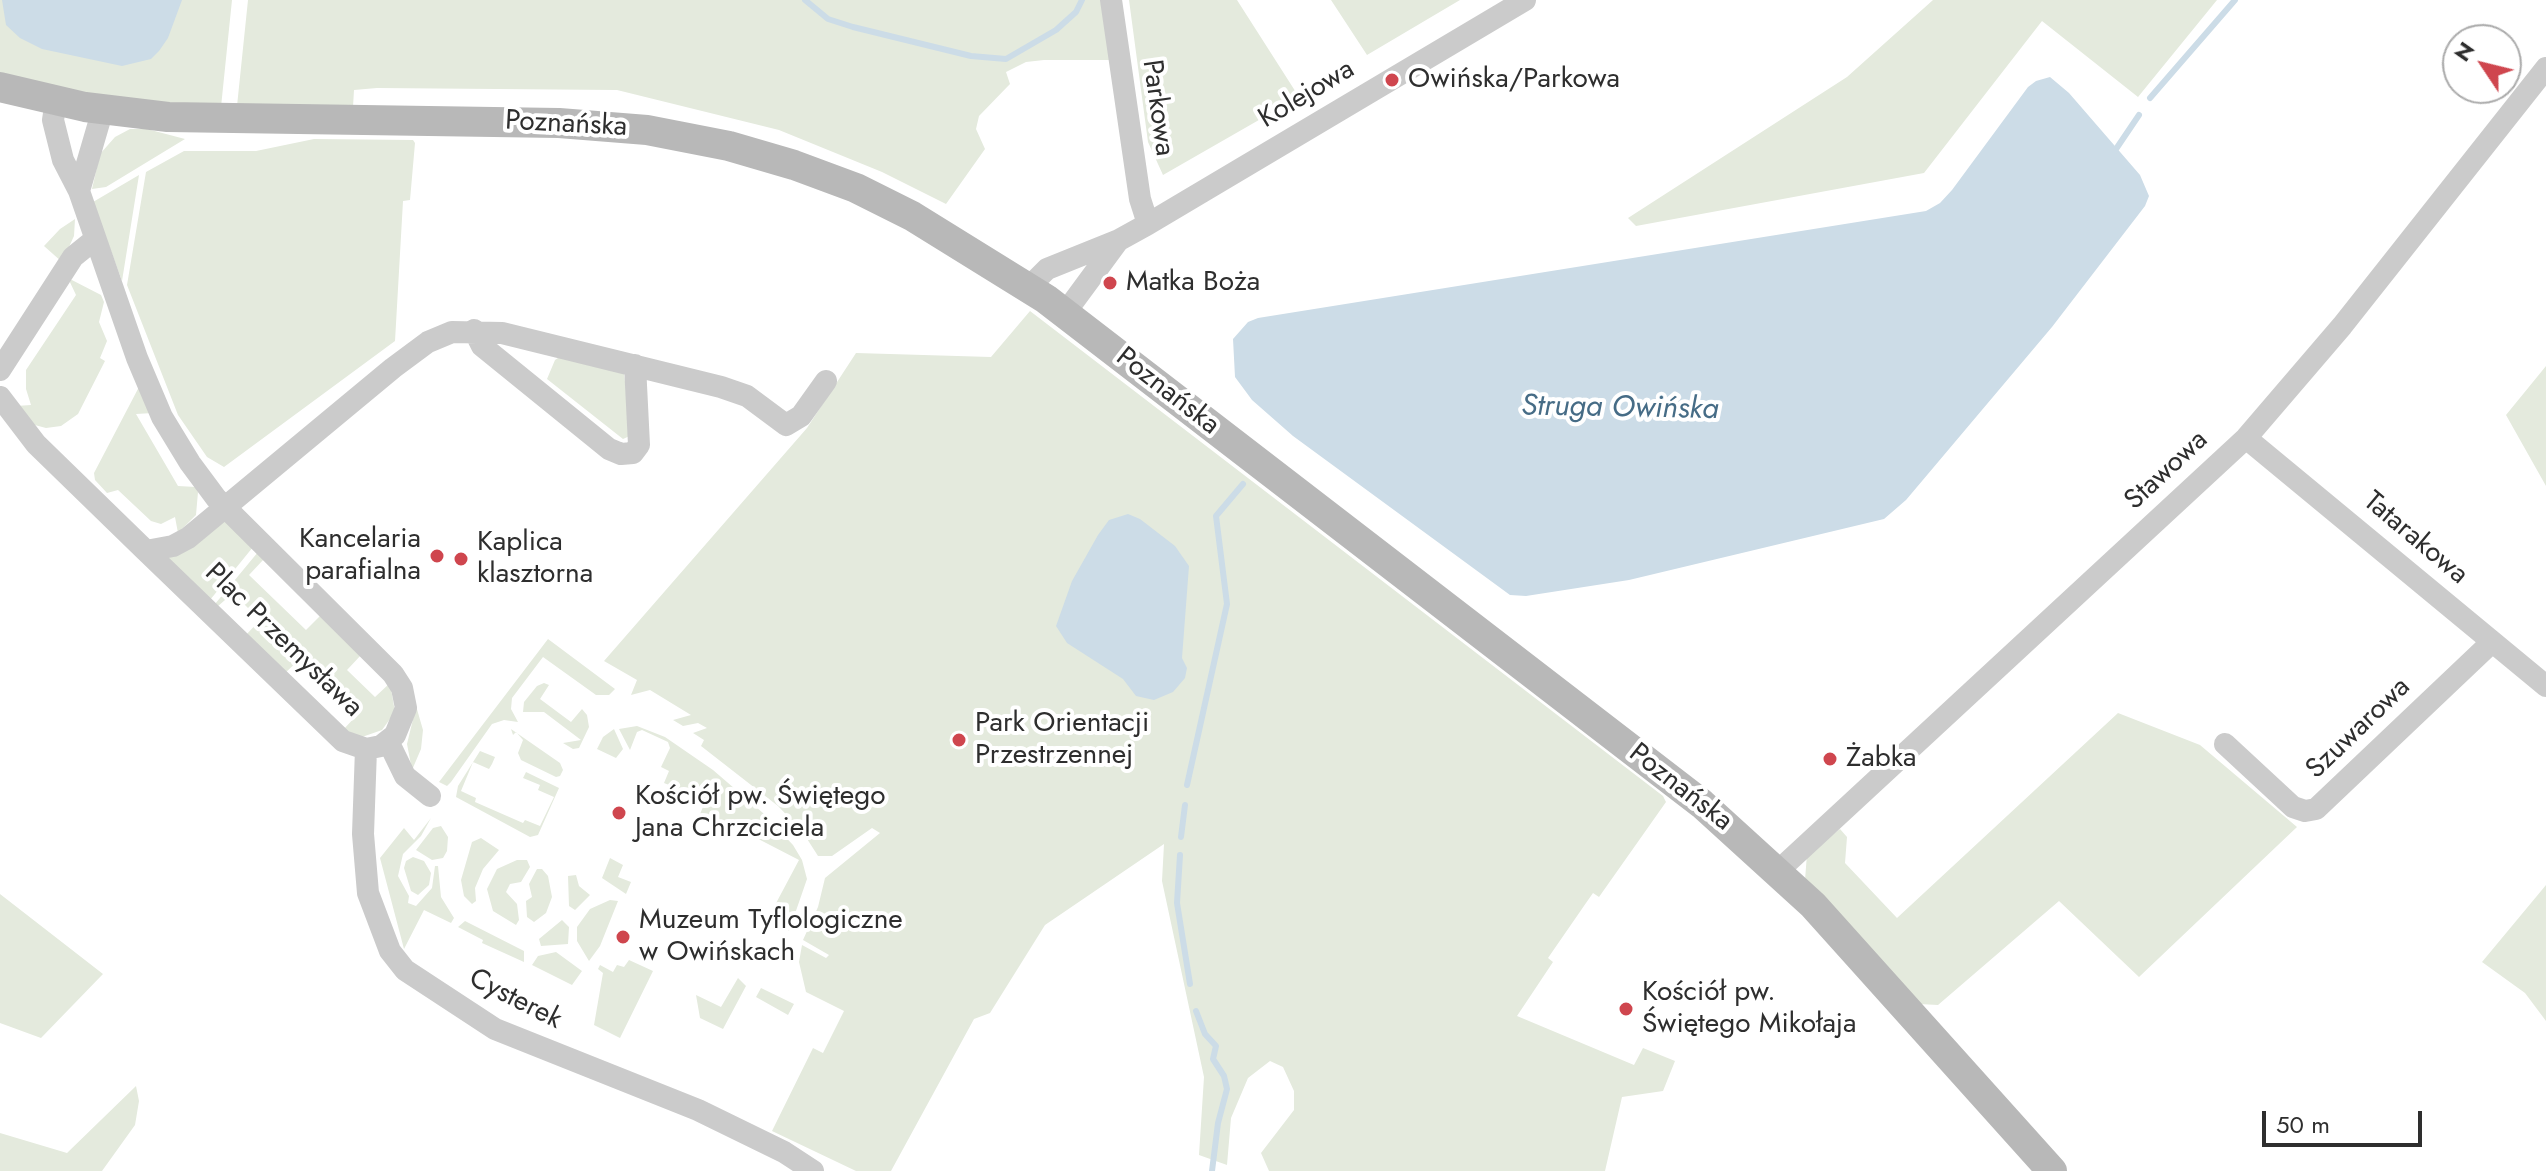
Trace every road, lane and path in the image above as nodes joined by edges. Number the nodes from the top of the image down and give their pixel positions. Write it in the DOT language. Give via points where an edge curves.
graph roads {
  1 [pos="1111,0"];
  2 [pos="1525,0"];
  3 [pos="2546,68"];
  4 [pos="0,87"];
  5 [pos="56,101"];
  6 [pos="103,109"];
  7 [pos="79,191"];
  8 [pos="1148,224"];
  9 [pos="94,240"];
  10 [pos="1119,240"];
  11 [pos="1029,287"];
  12 [pos="1065,313"];
  13 [pos="474,330"];
  14 [pos="635,365"];
  15 [pos="0,370"];
  16 [pos="826,381"];
  17 [pos="0,397"];
  18 [pos="2246,438"];
  19 [pos="224,506"];
  20 [pos="146,551"];
  21 [pos="2492,642"];
  22 [pos="2546,686"];
  23 [pos="388,741"];
  24 [pos="2225,744"];
  25 [pos="366,749"];
  26 [pos="430,796"];
  27 [pos="1778,871"];
  28 [pos="813,1171"];
  29 [pos="2052,1171"];
  1 -- 8 [label="street, Parkowa"];
  2 -- 8 [label="street, Kolejowa"];
  3 -- 18 [label="street, Stawowa" via="2342,326"];
  4 -- 5 [label="main road, Poznańska"];
  5 -- 6 [label="main road, Poznańska"];
  5 -- 7 [label="street, Plac Przemysława" via="55,132"];
  6 -- 7 [label="street"];
  6 -- 11 [label="main road, Poznańska" via="226,120 559,123 687,136 774,158 856,188 954,239"];
  7 -- 9 [label="street, Plac Przemysława"];
  8 -- 10 [label="street, Kolejowa"];
  9 -- 15 [label="street" via="73,257"];
  9 -- 19 [label="street, Plac Przemysława" via="157,407 190,463"];
  10 -- 11 [label="street, Kolejowa" via="1047,269"];
  10 -- 12 [label="street, Kolejowa"];
  11 -- 12 [label="main road, Poznańska"];
  12 -- 27 [label="main road, Poznańska" via="1702,804"];
  13 -- 14 [label="street, Plac Przemysława"];
  13 -- 14 [label="street" via="482,346 621,454 633,453 639,445"];
  13 -- 19 [label="street, Plac Przemysława" via="428,342"];
  14 -- 16 [label="street, Plac Przemysława" via="739,392 786,425 801,416"];
  17 -- 20 [label="street, Plac Przemysława" via="28,435"];
  18 -- 21 [label="street, Tatarakowa"];
  18 -- 27 [label="street, Stawowa"];
  19 -- 20 [label="street, Plac Przemysława" via="180,543"];
  19 -- 23 [label="street, Plac Przemysława" via="393,674 406,708 400,728"];
  20 -- 25 [label="street, Plac Przemysława" via="336,735"];
  21 -- 22 [label="street, Tatarakowa"];
  21 -- 24 [label="street, Szuwarowa" via="2316,809 2293,807"];
  23 -- 25 [label="street, Plac Przemysława"];
  23 -- 26 [label="street, Plac Przemysława" via="405,776"];
  25 -- 28 [label="street, Cysterek" via="363,834 368,893 383,936 405,970 495,1029 698,1110"];
  27 -- 29 [label="main road, Poznańska"];
}
